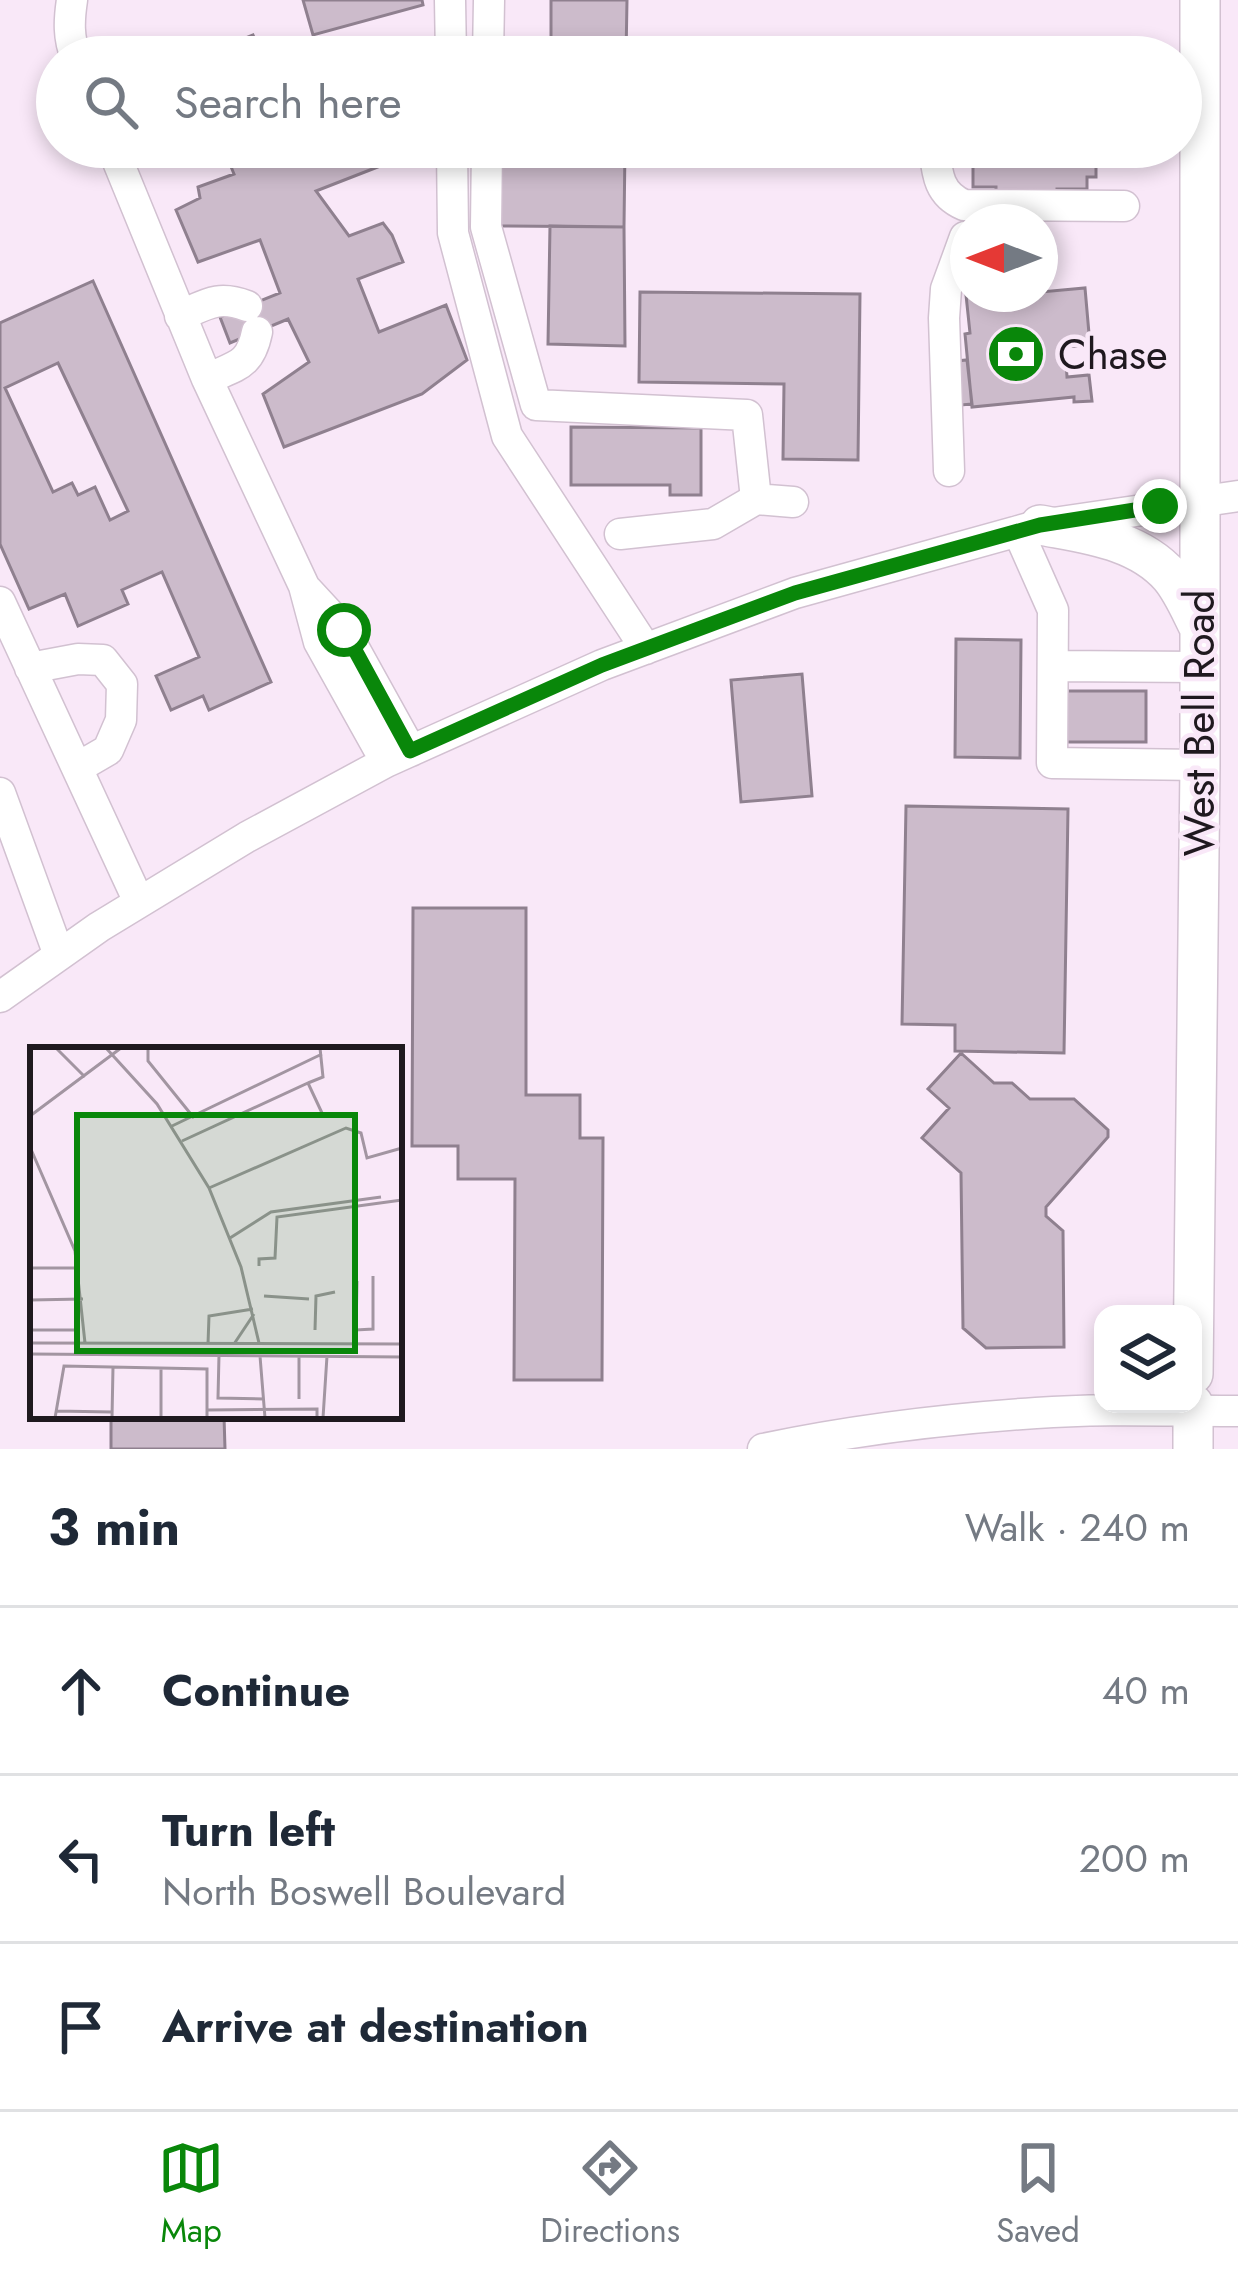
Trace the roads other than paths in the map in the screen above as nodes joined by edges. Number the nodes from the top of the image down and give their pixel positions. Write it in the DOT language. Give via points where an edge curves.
graph roads {
  1 [pos="72,0"];
  2 [pos="450,0"];
  3 [pos="488,0"];
  4 [pos="1200,0"];
  5 [pos="70,36"];
  6 [pos="451,36"];
  7 [pos="488,36"];
  8 [pos="1201,36"];
  9 [pos="1202,52"];
  10 [pos="120,168"];
  11 [pos="452,168"];
  12 [pos="487,168"];
  13 [pos="938,168"];
  14 [pos="1124,206"];
  15 [pos="950,278"];
  16 [pos="180,316"];
  17 [pos="207,379"];
  18 [pos="949,471"];
  19 [pos="1219,498"];
  20 [pos="756,499"];
  21 [pos="793,502"];
  22 [pos="1029,528"];
  23 [pos="620,534"];
  24 [pos="0,602"];
  25 [pos="1200,647"];
  26 [pos="646,649"];
  27 [pos="1053,666"];
  28 [pos="30,668"];
  29 [pos="398,756"];
  30 [pos="1200,765"];
  31 [pos="77,768"];
  32 [pos="0,793"];
  33 [pos="9,849"];
  34 [pos="139,902"];
  35 [pos="59,955"];
  36 [pos="0,997"];
  37 [pos="1194,1305"];
  38 [pos="1202,1409"];
  39 [pos="1238,1411"];
  40 [pos="1094,1412"];
  41 [pos="966,1435"];
  42 [pos="801,1445"];
  43 [pos="764,1449"];
  1 -- 5 [label="street"];
  2 -- 6 [label="street"];
  3 -- 7 [label="street"];
  4 -- 8 [label="main road, West Bell Road"];
  9 -- 19 [label="main road, West Bell Road"];
  10 -- 16 [label="street"];
  11 -- 26 [label="street" via="453,233 507,436"];
  12 -- 20 [label="street" via="486,227 536,404 747,415"];
  13 -- 14 [label="street" via="943,191 964,205"];
  15 -- 18 [label="street"];
  16 -- 17 [label="street"];
  16 -- 17 [label="street" via="229,299 252,319 253,351"];
  17 -- 29 [label="street" via="304,586 320,642"];
  19 -- 22 [label="street"];
  19 -- 25 [label="main road, West Bell Road"];
  20 -- 21 [label="street"];
  20 -- 23 [label="street" via="713,524"];
  22 -- 25 [label="main road" via="1104,537 1153,561 1170,576"];
  22 -- 26 [label="street" via="795,593"];
  22 -- 27 [label="street" via="1053,610"];
  24 -- 28 [label="street"];
  25 -- 27 [label="street"];
  25 -- 30 [label="main road, West Bell Road"];
  26 -- 29 [label="street"];
  27 -- 30 [label="street" via="1052,763"];
  28 -- 31 [label="street"];
  28 -- 31 [label="street" via="104,660 122,684 122,719 108,750"];
  29 -- 34 [label="street"];
  30 -- 37 [label="main road, West Bell Road"];
  31 -- 34 [label="street"];
  32 -- 33 [label="street"];
  33 -- 35 [label="street"];
  34 -- 35 [label="street"];
  35 -- 36 [label="street"];
  38 -- 39 [label="street"];
  40 -- 41 [label="street" via="1036,1413"];
  41 -- 42 [label="street" via="842,1434"];
  42 -- 43 [label="street"];
}
